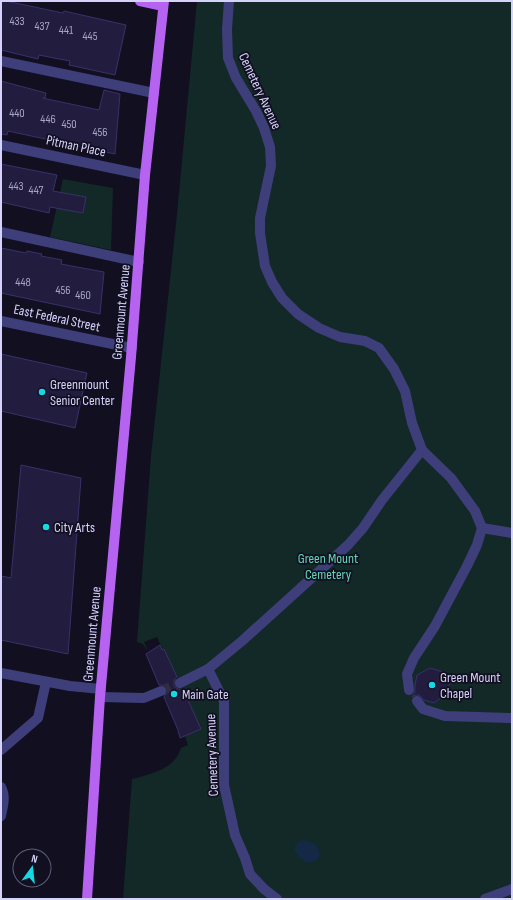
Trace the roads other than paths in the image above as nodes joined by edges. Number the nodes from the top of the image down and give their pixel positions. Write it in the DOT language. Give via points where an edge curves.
graph roads {
  1 [pos="140,1"];
  2 [pos="229,1"];
  3 [pos="163,4"];
  4 [pos="1,61"];
  5 [pos="154,93"];
  6 [pos="1,145"];
  7 [pos="145,175"];
  8 [pos="1,232"];
  9 [pos="139,262"];
  10 [pos="1,321"];
  11 [pos="132,348"];
  12 [pos="422,450"];
  13 [pos="482,528"];
  14 [pos="512,533"];
  15 [pos="208,669"];
  16 [pos="1,672"];
  17 [pos="46,682"];
  18 [pos="180,683"];
  19 [pos="410,690"];
  20 [pos="161,691"];
  21 [pos="101,693"];
  22 [pos="417,701"];
  23 [pos="512,718"];
  24 [pos="1,750"];
  25 [pos="1,788"];
  26 [pos="1,816"];
  27 [pos="512,889"];
  28 [pos="88,899"];
  29 [pos="277,899"];
  30 [pos="485,899"];
  1 -- 3 [label="main road"];
  2 -- 12 [label="street, Cemetery Avenue" via="226,29 228,58 236,78 256,111 270,147 271,166 260,218 262,250 268,271 282,298 298,314 319,328 340,337 365,341 379,348 405,391 412,423"];
  3 -- 5 [label="main road, Greenmount Avenue"];
  4 -- 5 [label="street"];
  5 -- 7 [label="main road, Greenmount Avenue"];
  6 -- 7 [label="street, Pitman Place"];
  7 -- 9 [label="main road, Greenmount Avenue"];
  8 -- 9 [label="street"];
  9 -- 11 [label="main road, Greenmount Avenue"];
  10 -- 11 [label="street, East Federal Street"];
  11 -- 21 [label="main road, Greenmount Avenue"];
  12 -- 13 [label="street" via="451,478 475,511"];
  12 -- 15 [label="street" via="348,545"];
  13 -- 14 [label="street"];
  13 -- 19 [label="street" via="467,566 435,626 414,658 407,674"];
  15 -- 18 [label="street"];
  15 -- 29 [label="street, Cemetery Avenue" via="224,701 224,785 235,835 250,874"];
  16 -- 17 [label="street"];
  17 -- 21 [label="street"];
  17 -- 24 [label="street" via="38,718"];
  20 -- 21 [label="street, Greenmount Avenue" via="144,698"];
  21 -- 28 [label="main road, Greenmount Avenue"];
  22 -- 23 [label="street" via="423,709 445,716"];
  25 -- 26 [label="street" via="4,802"];
  27 -- 30 [label="street"];
}
